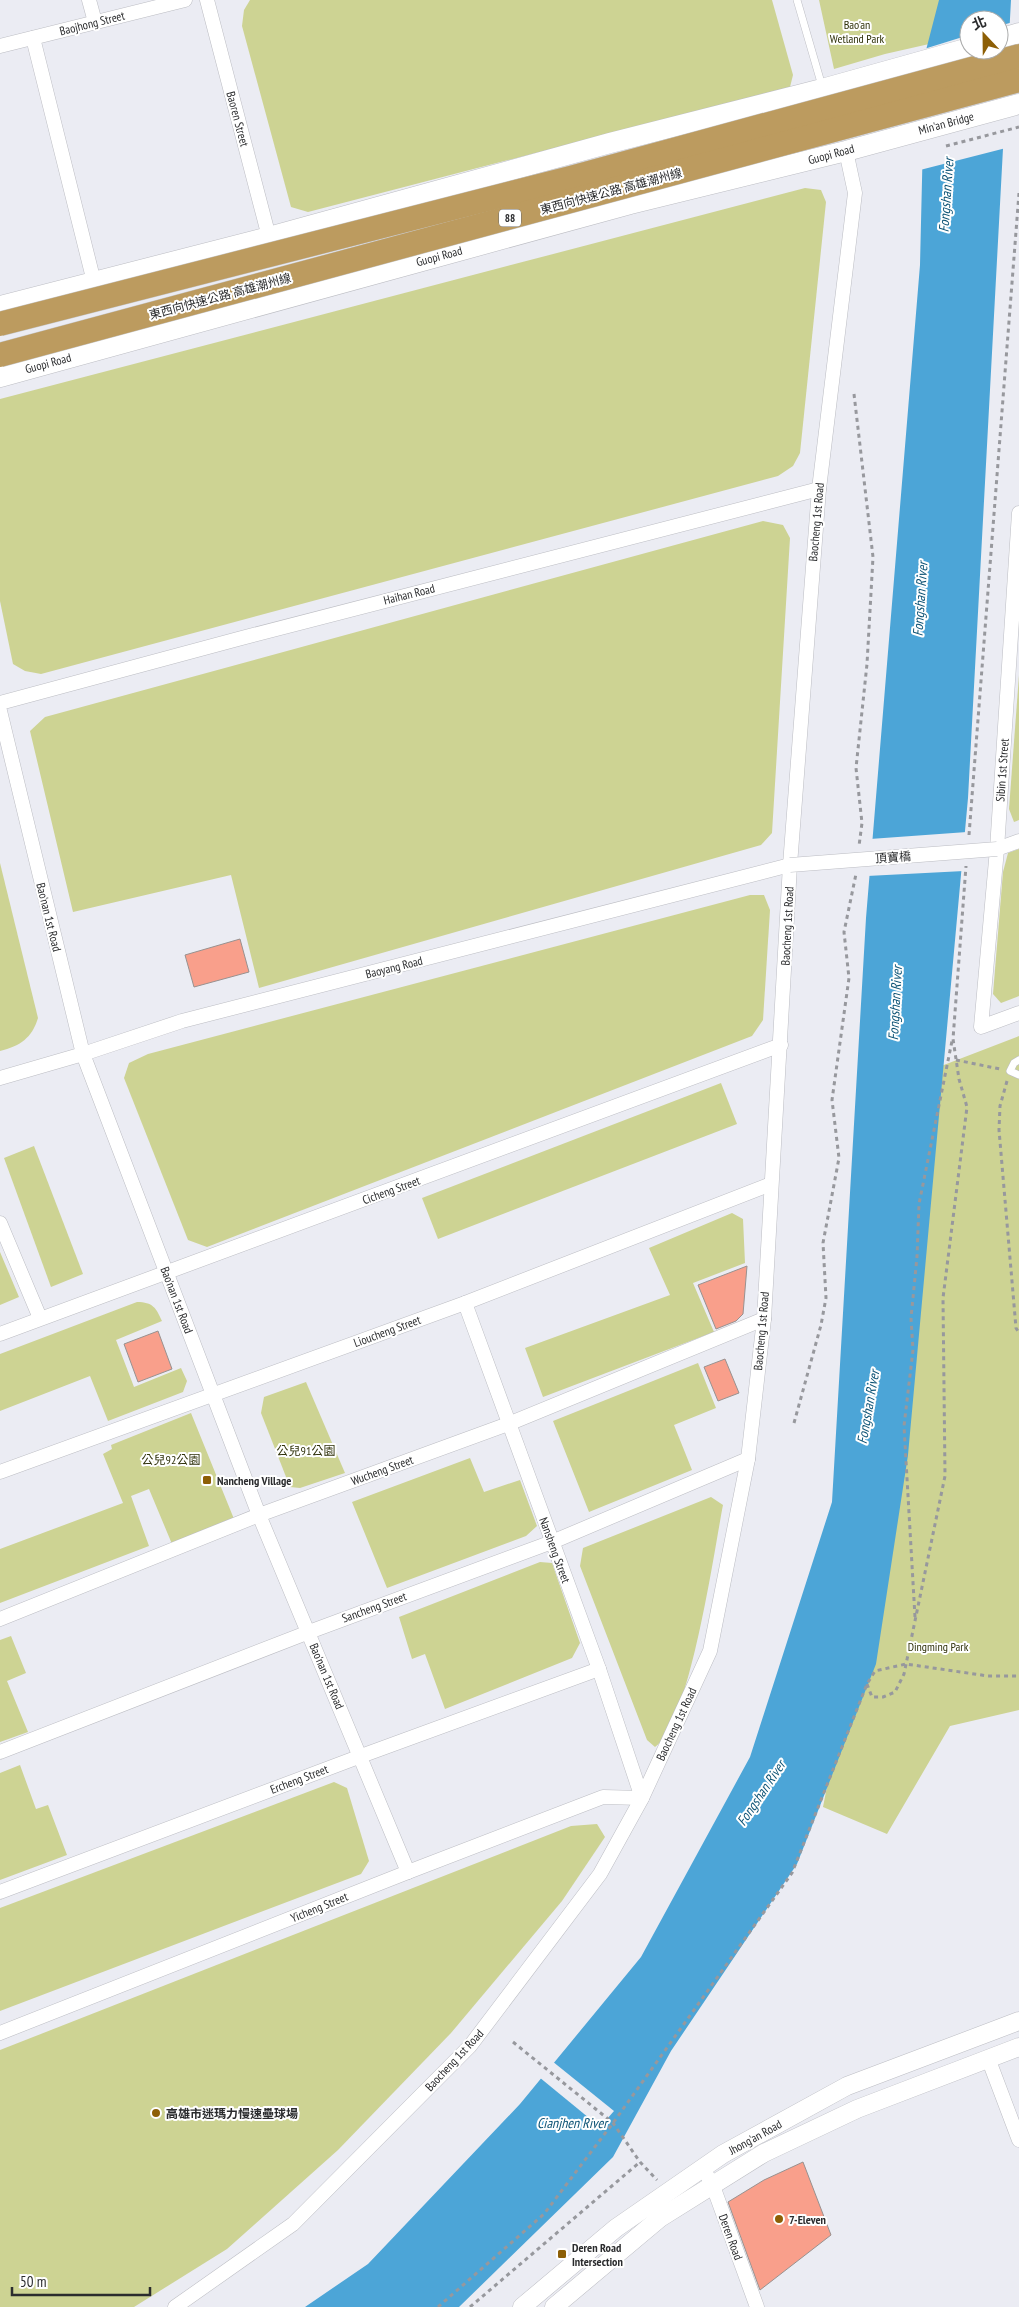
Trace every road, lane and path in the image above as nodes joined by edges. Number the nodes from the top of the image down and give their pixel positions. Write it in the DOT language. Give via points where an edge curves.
graph roads {
  1 [pos="89,0"];
  2 [pos="185,0"];
  3 [pos="207,0"];
  4 [pos="797,0"];
  5 [pos="95,22"];
  6 [pos="33,38"];
  7 [pos="1013,41"];
  8 [pos="0,46"];
  9 [pos="959,51"];
  10 [pos="1019,80"];
  11 [pos="822,89"];
  12 [pos="1016,105"];
  13 [pos="832,116"];
  14 [pos="836,124"];
  15 [pos="1019,127"];
  16 [pos="879,141"];
  17 [pos="842,142"];
  18 [pos="945,146"];
  19 [pos="1019,193"];
  20 [pos="269,237"];
  21 [pos="94,282"];
  22 [pos="0,306"];
  23 [pos="0,324"];
  24 [pos="0,355"];
  25 [pos="0,376"];
  26 [pos="854,394"];
  27 [pos="819,489"];
  28 [pos="1019,513"];
  29 [pos="0,703"];
  30 [pos="0,711"];
  31 [pos="969,836"];
  32 [pos="1019,841"];
  33 [pos="996,849"];
  34 [pos="859,852"];
  35 [pos="790,865"];
  36 [pos="966,865"];
  37 [pos="856,871"];
  38 [pos="1019,1013"];
  39 [pos="953,1033"];
  40 [pos="781,1045"];
  41 [pos="83,1054"];
  42 [pos="956,1060"];
  43 [pos="1019,1060"];
  44 [pos="1010,1071"];
  45 [pos="1019,1075"];
  46 [pos="0,1078"];
  47 [pos="771,1184"];
  48 [pos="0,1224"];
  49 [pos="167,1273"];
  50 [pos="465,1303"];
  51 [pos="40,1318"];
  52 [pos="764,1319"];
  53 [pos="1019,1333"];
  54 [pos="0,1334"];
  55 [pos="213,1393"];
  56 [pos="794,1423"];
  57 [pos="508,1424"];
  58 [pos="748,1460"];
  59 [pos="0,1472"];
  60 [pos="260,1515"];
  61 [pos="552,1542"];
  62 [pos="0,1619"];
  63 [pos="915,1623"];
  64 [pos="308,1632"];
  65 [pos="906,1664"];
  66 [pos="600,1669"];
  67 [pos="1019,1676"];
  68 [pos="867,1684"];
  69 [pos="0,1752"];
  70 [pos="361,1756"];
  71 [pos="642,1798"];
  72 [pos="408,1872"];
  73 [pos="0,1892"];
  74 [pos="1019,2021"];
  75 [pos="0,2033"];
  76 [pos="513,2042"];
  77 [pos="1019,2047"];
  78 [pos="988,2058"];
  79 [pos="613,2123"];
  80 [pos="1019,2140"];
  81 [pos="640,2162"];
  82 [pos="702,2168"];
  83 [pos="713,2186"];
  84 [pos="668,2192"];
  85 [pos="754,2305"];
  86 [pos="175,2307"];
  87 [pos="438,2307"];
  88 [pos="470,2307"];
  89 [pos="522,2307"];
  90 [pos="554,2307"];
  1 -- 5 [label="street"];
  2 -- 5 [label="street, Baojhong Street"];
  3 -- 20 [label="street, Baoren Street"];
  4 -- 11 [label="lane"];
  5 -- 6 [label="street, Baojhong Street"];
  6 -- 8 [label="street, Baojhong Street"];
  6 -- 21 [label="street"];
  7 -- 23 [label="highway, 東西向快速公路 高雄潮州線 / 88, bridge" via="570,178"];
  9 -- 11 [label="main road"];
  10 -- 24 [label="highway, 東西向快速公路 高雄潮州線 / 88, bridge"];
  11 -- 13 [label="lane"];
  11 -- 20 [label="main road" via="610,143"];
  12 -- 16 [label="main road, Min'an Bridge"];
  14 -- 17 [label="lane"];
  15 -- 18 [label="path"];
  16 -- 17 [label="main road, Guopi Road"];
  17 -- 25 [label="main road, Guopi Road" via="630,204"];
  17 -- 27 [label="street, Baocheng 1st Road" via="854,193"];
  19 -- 31 [label="path"];
  20 -- 21 [label="main road"];
  21 -- 22 [label="main road"];
  26 -- 34 [label="path" via="873,557 867,664 856,768 862,823"];
  27 -- 29 [label="street, Haihan Road"];
  27 -- 35 [label="street, Baocheng 1st Road"];
  28 -- 33 [label="street, Sibin 1st Street"];
  30 -- 41 [label="street, Bao'nan 1st Road"];
  32 -- 33 [label="street, 頂寶橋"];
  33 -- 35 [label="street, 頂寶橋, bridge"];
  33 -- 38 [label="street, Sibin 1st Street" via="981,1027"];
  35 -- 40 [label="street, Baocheng 1st Road"];
  35 -- 41 [label="street, Baoyang Road" via="182,1021"];
  36 -- 39 [label="path"];
  37 -- 56 [label="path" via="844,932 849,978 832,1100 839,1158 823,1243 826,1298"];
  39 -- 42 [label="path"];
  39 -- 63 [label="path" via="918,1204 911,1318 913,1350 904,1426"];
  40 -- 47 [label="street, Baocheng 1st Road"];
  40 -- 49 [label="street, Cicheng Street"];
  41 -- 46 [label="street, Baoyang Road"];
  41 -- 49 [label="street, Bao'nan 1st Road"];
  42 -- 44 [label="path"];
  42 -- 63 [label="path" via="967,1107 943,1298 945,1476"];
  43 -- 44 [label="lane"];
  44 -- 45 [label="lane"];
  44 -- 53 [label="path" via="1000,1106 1000,1130 1016,1328"];
  47 -- 50 [label="street, Lioucheng Street"];
  47 -- 52 [label="street, Baocheng 1st Road"];
  48 -- 51 [label="street"];
  49 -- 51 [label="street, Cicheng Street"];
  49 -- 55 [label="street, Bao'nan 1st Road"];
  50 -- 55 [label="street, Lioucheng Street"];
  50 -- 57 [label="street, Nansheng Street"];
  51 -- 54 [label="street, Cicheng Street"];
  52 -- 57 [label="street, Wucheng Street"];
  52 -- 58 [label="street, Baocheng 1st Road"];
  55 -- 59 [label="street, Lioucheng Street"];
  55 -- 60 [label="street, Bao'nan 1st Road"];
  57 -- 60 [label="street, Wucheng Street"];
  57 -- 61 [label="street, Nansheng Street"];
  58 -- 61 [label="street, Sancheng Street"];
  58 -- 71 [label="street, Baocheng 1st Road" via="710,1651"];
  60 -- 62 [label="street, Wucheng Street"];
  60 -- 64 [label="street, Bao'nan 1st Road"];
  61 -- 64 [label="street, Sancheng Street"];
  61 -- 66 [label="street, Nansheng Street"];
  63 -- 65 [label="path"];
  64 -- 69 [label="street, Sancheng Street"];
  64 -- 70 [label="street, Bao'nan 1st Road"];
  65 -- 67 [label="path" via="988,1676"];
  65 -- 68 [label="path" via="875,1671"];
  65 -- 68 [label="path" via="895,1692 872,1697"];
  66 -- 70 [label="street, Ercheng Street"];
  66 -- 71 [label="street, Nansheng Street"];
  68 -- 79 [label="path" via="792,1873"];
  70 -- 72 [label="street, Bao'nan 1st Road"];
  70 -- 73 [label="street, Ercheng Street"];
  71 -- 72 [label="street, Yicheng Street" via="604,1797"];
  71 -- 86 [label="street, Baocheng 1st Road" via="600,1874 470,2046 293,2224"];
  72 -- 75 [label="street, Yicheng Street"];
  74 -- 82 [label="street, Jhong'an Road" via="847,2086"];
  76 -- 79 [label="path"];
  77 -- 78 [label="street, Jhong'an Road"];
  78 -- 80 [label="street"];
  78 -- 83 [label="street, Jhong'an Road" via="857,2109 764,2153"];
  79 -- 81 [label="path"];
  79 -- 87 [label="path" via="544,2214"];
  81 -- 84 [label="path"];
  81 -- 88 [label="path"];
  82 -- 83 [label="street, Deren Road"];
  82 -- 84 [label="street, Jhong'an Road"];
  83 -- 85 [label="street, Deren Road"];
  83 -- 90 [label="street, Jhong'an Road" via="660,2218"];
  84 -- 89 [label="street, Jhong'an Road" via="616,2228"];
}
